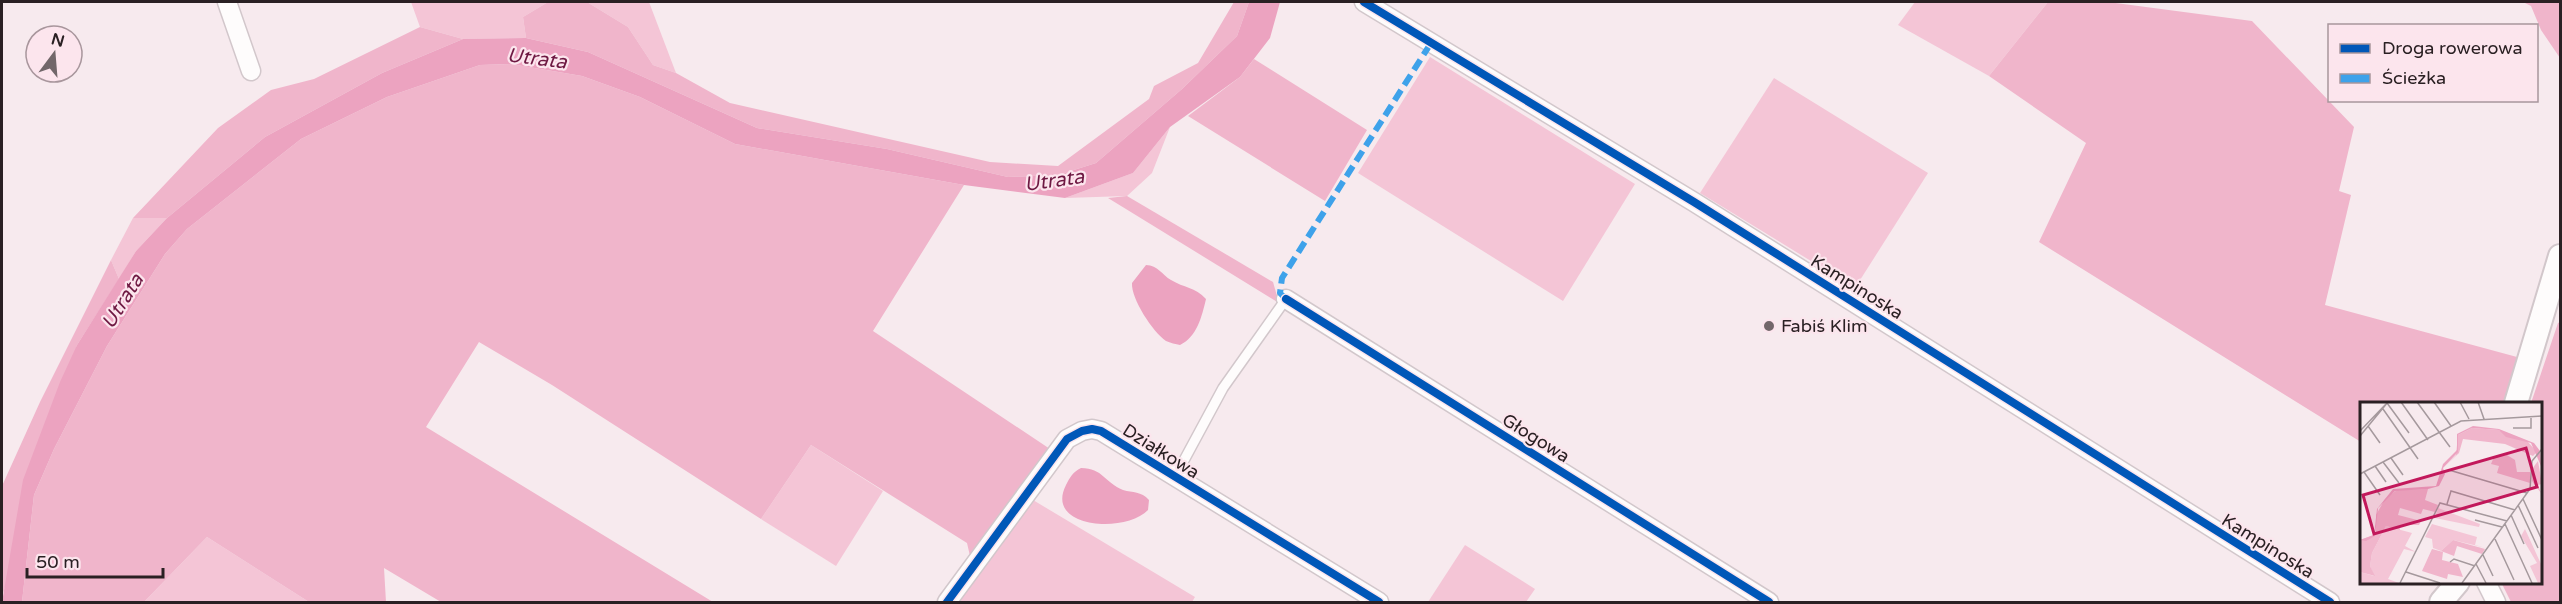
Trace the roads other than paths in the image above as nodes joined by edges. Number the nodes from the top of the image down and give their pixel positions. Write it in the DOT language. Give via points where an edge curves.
graph roads {
  1 [pos="227,2"];
  2 [pos="1364,2"];
  3 [pos="250,70"];
  4 [pos="2560,256"];
  5 [pos="2554,297"];
  6 [pos="1286,299"];
  7 [pos="2516,402"];
  8 [pos="1175,477"];
  9 [pos="2457,583"];
  10 [pos="2486,583"];
  11 [pos="947,603"];
  12 [pos="1379,603"];
  13 [pos="1769,603"];
  14 [pos="2330,603"];
  15 [pos="2441,603"];
  16 [pos="2496,603"];
  1 -- 3 [label="street"];
  2 -- 14 [label="street, Kampinoska" via="1694,202"];
  4 -- 5 [label="street"];
  5 -- 7 [label="street"];
  6 -- 8 [label="lane" via="1224,388"];
  6 -- 13 [label="street, Głogowa"];
  8 -- 11 [label="street, Działkowa" via="1101,431 1082,431 1067,439"];
  8 -- 12 [label="street, Działkowa"];
  9 -- 15 [label="street"];
  10 -- 16 [label="street"];
}
